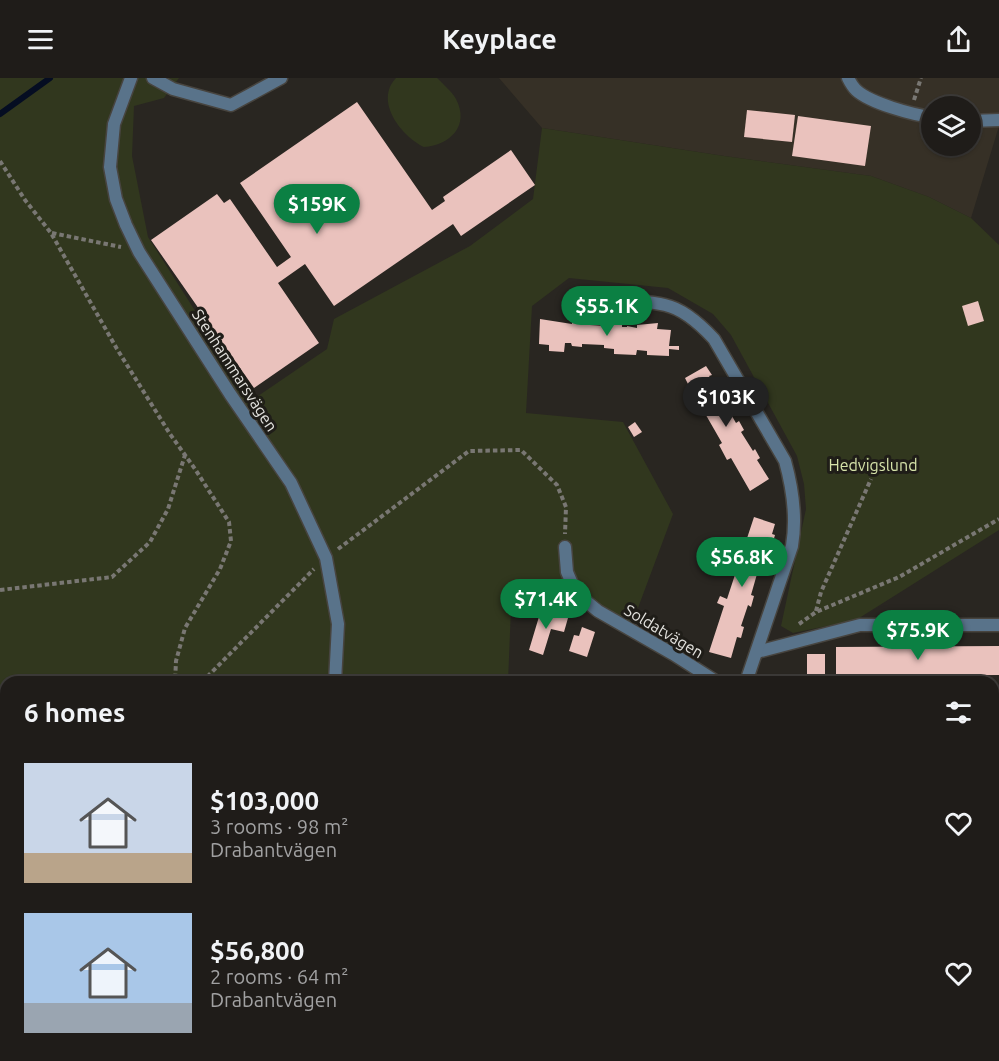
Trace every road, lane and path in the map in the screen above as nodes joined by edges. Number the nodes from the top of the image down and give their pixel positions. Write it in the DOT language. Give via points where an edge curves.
graph roads {
  1 [pos="131,78"];
  2 [pos="153,78"];
  3 [pos="281,78"];
  4 [pos="848,78"];
  5 [pos="921,78"];
  6 [pos="910,114"];
  7 [pos="921,116"];
  8 [pos="999,120"];
  9 [pos="981,121"];
  10 [pos="0,161"];
  11 [pos="51,233"];
  12 [pos="139,252"];
  13 [pos="575,297"];
  14 [pos="185,455"];
  15 [pos="871,479"];
  16 [pos="999,519"];
  17 [pos="565,547"];
  18 [pos="326,558"];
  19 [pos="0,590"];
  20 [pos="816,612"];
  21 [pos="798,625"];
  22 [pos="999,625"];
  23 [pos="757,652"];
  24 [pos="175,676"];
  25 [pos="208,676"];
  26 [pos="335,676"];
  27 [pos="708,676"];
  28 [pos="749,676"];
  1 -- 12 [label="street, Stenhammarsvägen" via="114,124 110,167 116,199"];
  2 -- 3 [label="street" via="173,89 231,105"];
  4 -- 6 [label="street" via="857,91"];
  5 -- 6 [label="path"];
  6 -- 7 [label="street"];
  8 -- 9 [label="street"];
  10 -- 11 [label="path"];
  11 -- 12 [label="path"];
  11 -- 14 [label="path" via="117,349"];
  12 -- 18 [label="street, Stenhammarsvägen" via="291,483"];
  13 -- 23 [label="street" via="666,305 685,313 714,339 781,453 790,480 795,528"];
  14 -- 19 [label="path" via="168,509 150,542 112,577"];
  14 -- 24 [label="path" via="229,522 231,541 220,569 185,628"];
  15 -- 20 [label="path" via="821,592"];
  16 -- 20 [label="path" via="899,577"];
  17 -- 18 [label="path" via="566,507 550,478 522,450 469,451"];
  17 -- 27 [label="street, Soldatvägen" via="567,572 576,593 598,611"];
  18 -- 25 [label="path"];
  18 -- 26 [label="street, Stenhammarsvägen" via="338,624"];
  20 -- 21 [label="path"];
  22 -- 23 [label="street" via="860,625"];
  23 -- 28 [label="street"];
}
